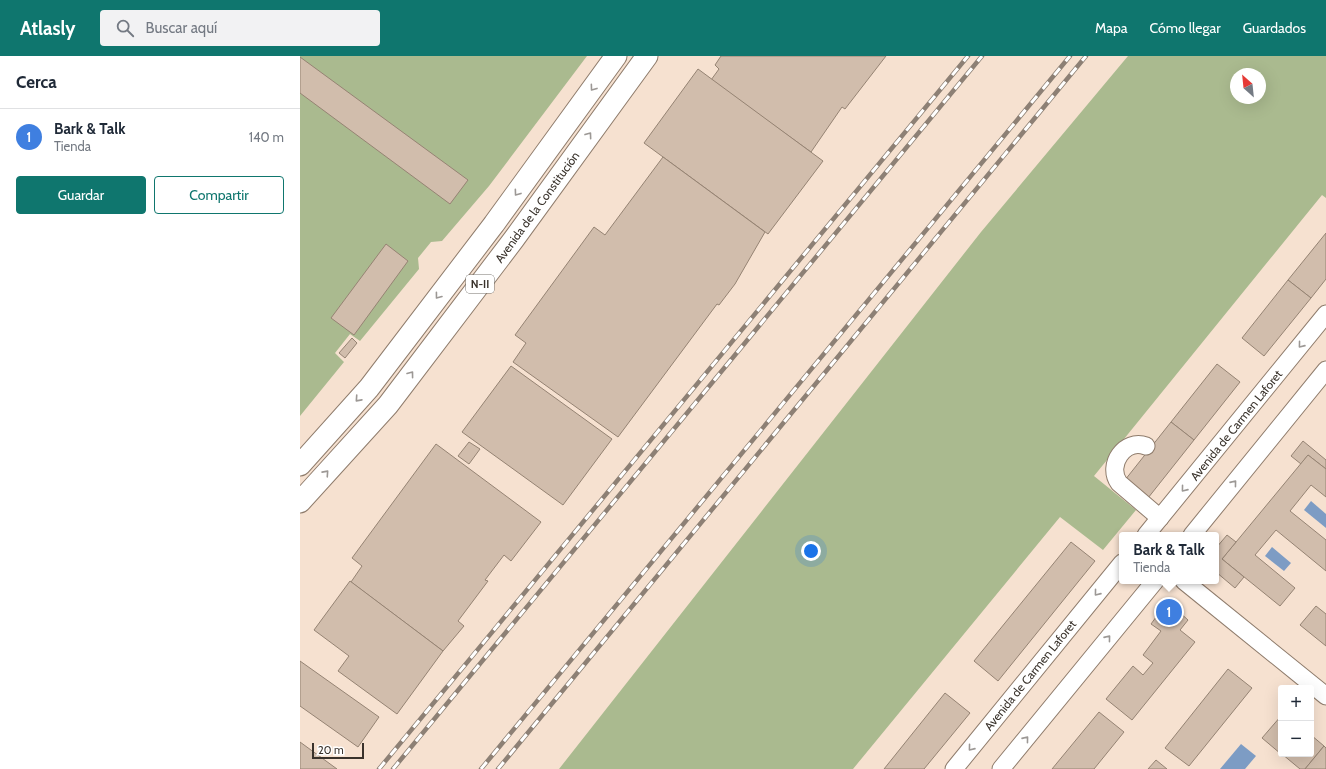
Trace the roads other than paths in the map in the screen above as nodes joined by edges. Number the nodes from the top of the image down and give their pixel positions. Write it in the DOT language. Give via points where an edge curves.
graph roads {
  1 [pos="616,56"];
  2 [pos="647,56"];
  3 [pos="1326,314"];
  4 [pos="1326,370"];
  5 [pos="1146,446"];
  6 [pos="300,465"];
  7 [pos="300,502"];
  8 [pos="1160,518"];
  9 [pos="1148,532"];
  10 [pos="1194,532"];
  11 [pos="1119,567"];
  12 [pos="1153,584"];
  13 [pos="1188,584"];
  14 [pos="1326,696"];
  15 [pos="954,769"];
  16 [pos="1001,769"];
  1 -- 6 [label="main road, Avenida de la Constitución / N-II, one-way" via="494,224 369,388"];
  7 -- 2 [label="main road, Avenida de la Constitución / N-II, one-way" via="388,405 514,239"];
  3 -- 8 [label="street, Avenida de Carmen Laforet, one-way"];
  10 -- 4 [label="street, one-way"];
  5 -- 8 [label="street" via="1128,447 1121,454 1115,462 1115,478"];
  8 -- 9 [label="street, Avenida de Carmen Laforet"];
  11 -- 15 [label="street, Avenida de Carmen Laforet, one-way"];
  16 -- 12 [label="street, one-way"];
  13 -- 14 [label="street"];
}
